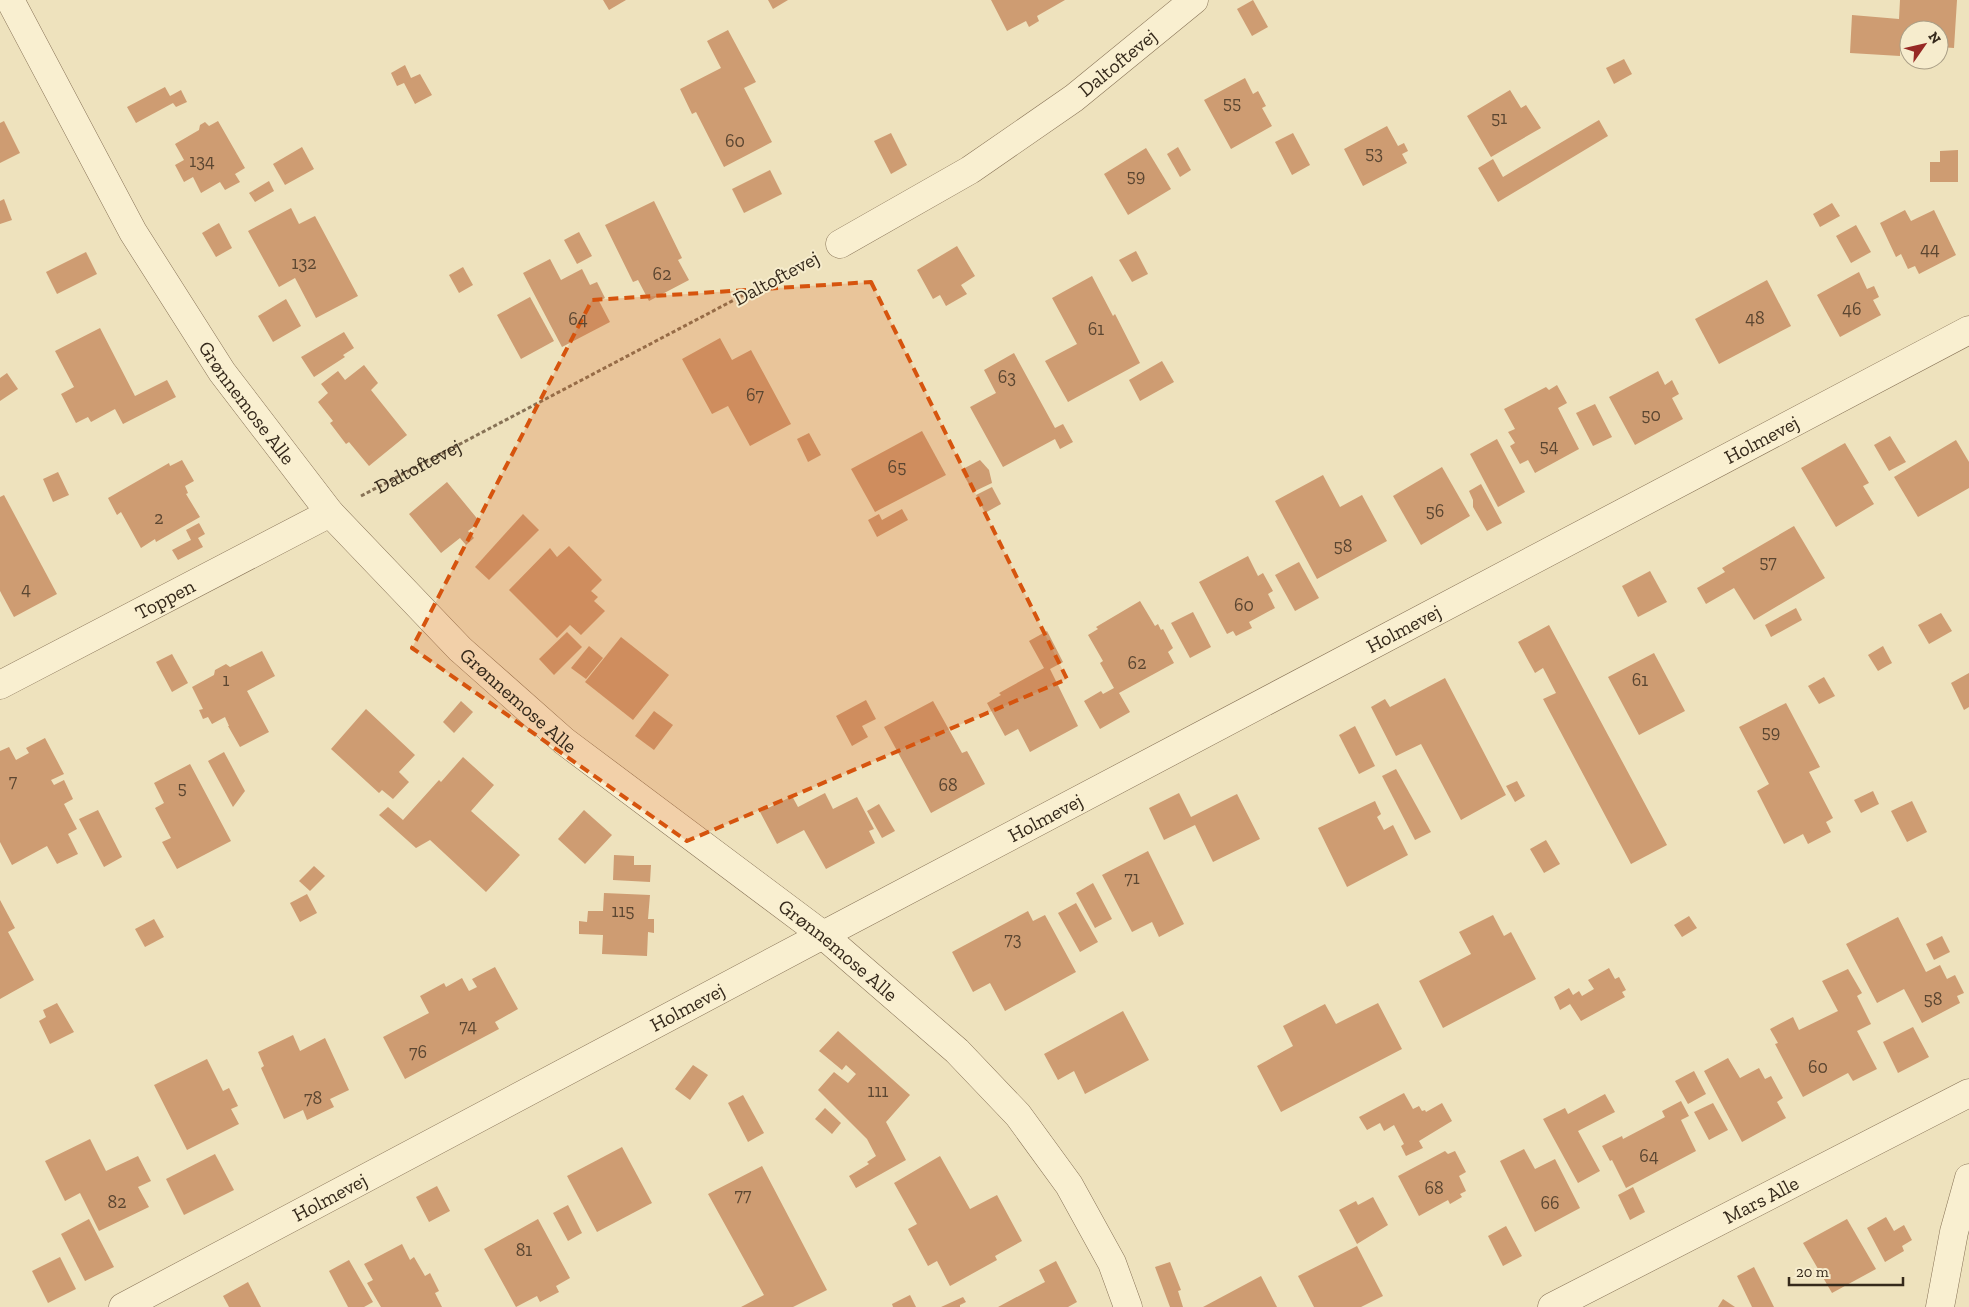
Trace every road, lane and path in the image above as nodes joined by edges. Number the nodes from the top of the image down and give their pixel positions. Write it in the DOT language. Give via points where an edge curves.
graph roads {
  1 [pos="10,0"];
  2 [pos="1194,0"];
  3 [pos="840,244"];
  4 [pos="1969,330"];
  5 [pos="330,513"];
  6 [pos="0,685"];
  7 [pos="823,935"];
  8 [pos="1969,1092"];
  9 [pos="1969,1178"];
  10 [pos="123,1307"];
  11 [pos="1128,1307"];
  12 [pos="1552,1307"];
  13 [pos="1940,1307"];
  1 -- 5 [label="street, Grønnemose Alle" via="133,232 222,372"];
  2 -- 3 [label="street, Daltoftevej" via="1074,98 978,164"];
  3 -- 5 [label="path, Daltoftevej"];
  4 -- 7 [label="street, Holmevej"];
  5 -- 6 [label="street, Toppen"];
  5 -- 7 [label="street, Grønnemose Alle" via="460,649 564,741"];
  7 -- 10 [label="street, Holmevej"];
  7 -- 11 [label="street, Grønnemose Alle" via="958,1051 1018,1115 1069,1185 1112,1263"];
  8 -- 12 [label="street, Mars Alle"];
  9 -- 13 [label="street" via="1954,1232"];
}
